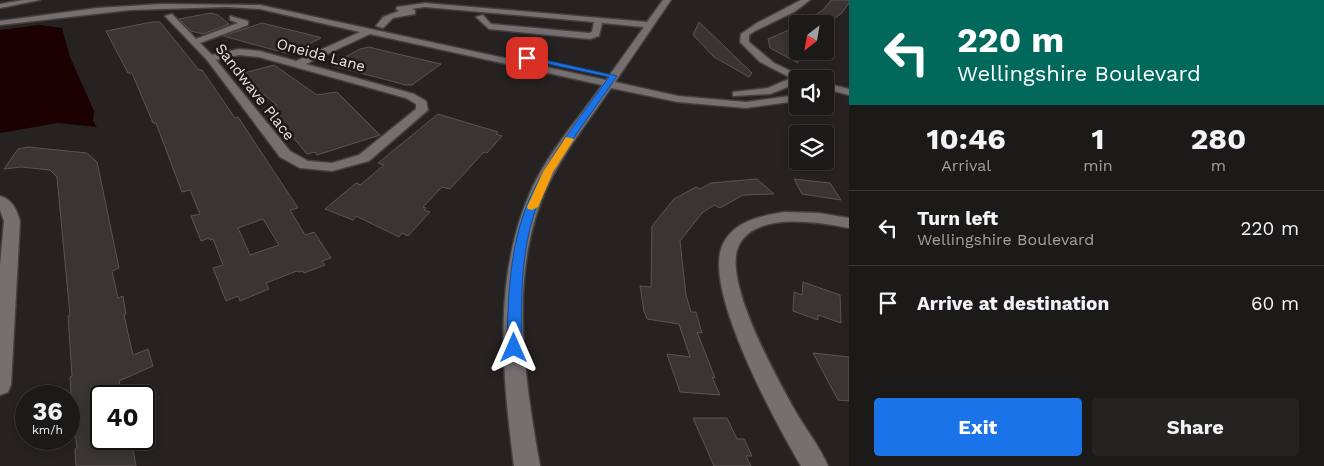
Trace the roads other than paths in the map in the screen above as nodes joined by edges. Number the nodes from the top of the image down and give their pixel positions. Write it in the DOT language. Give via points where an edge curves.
graph roads {
  1 [pos="36,0"];
  2 [pos="135,0"];
  3 [pos="254,0"];
  4 [pos="667,0"];
  5 [pos="806,0"];
  6 [pos="0,6"];
  7 [pos="412,12"];
  8 [pos="169,16"];
  9 [pos="0,18"];
  10 [pos="233,18"];
  11 [pos="0,23"];
  12 [pos="598,24"];
  13 [pos="650,25"];
  14 [pos="380,26"];
  15 [pos="369,31"];
  16 [pos="194,42"];
  17 [pos="210,58"];
  18 [pos="298,64"];
  19 [pos="789,74"];
  20 [pos="611,80"];
  21 [pos="789,83"];
  22 [pos="834,88"];
  23 [pos="849,92"];
  24 [pos="789,100"];
  25 [pos="422,103"];
  26 [pos="0,201"];
  27 [pos="768,220"];
  28 [pos="849,223"];
  29 [pos="0,373"];
  30 [pos="527,466"];
  31 [pos="815,466"];
  1 -- 6 [label="street"];
  2 -- 9 [label="street"];
  3 -- 14 [label="street"];
  4 -- 13 [label="street"];
  5 -- 19 [label="street" via="745,34 744,42 752,53"];
  7 -- 12 [label="street" via="480,17 489,26 590,36 596,34"];
  7 -- 12 [label="street" via="400,9 425,5"];
  7 -- 14 [label="street" via="396,22"];
  8 -- 16 [label="street, Sandwave Place"];
  10 -- 16 [label="street" via="245,22"];
  11 -- 15 [label="street" via="134,4 196,1 260,7"];
  12 -- 13 [label="street"];
  13 -- 20 [label="street"];
  14 -- 15 [label="street"];
  14 -- 20 [label="street"];
  15 -- 18 [label="street"];
  15 -- 20 [label="street"];
  16 -- 17 [label="street, Sandwave Place"];
  17 -- 18 [label="street, Oneida Lane" via="250,53"];
  17 -- 25 [label="street, Sandwave Place" via="285,154 305,165 332,167 364,158 417,116 422,110"];
  18 -- 25 [label="street, Oneida Lane" via="403,94"];
  20 -- 21 [label="street" via="728,94 770,91"];
  20 -- 24 [label="street" via="678,99 725,104"];
  20 -- 30 [label="street" via="552,165 534,200 525,229 516,286 514,348"];
  22 -- 23 [label="street"];
  26 -- 29 [label="street" via="9,210 12,221"];
  27 -- 28 [label="street" via="808,217"];
  27 -- 31 [label="street" via="749,227 734,240 729,250 728,269 757,359"];
}
